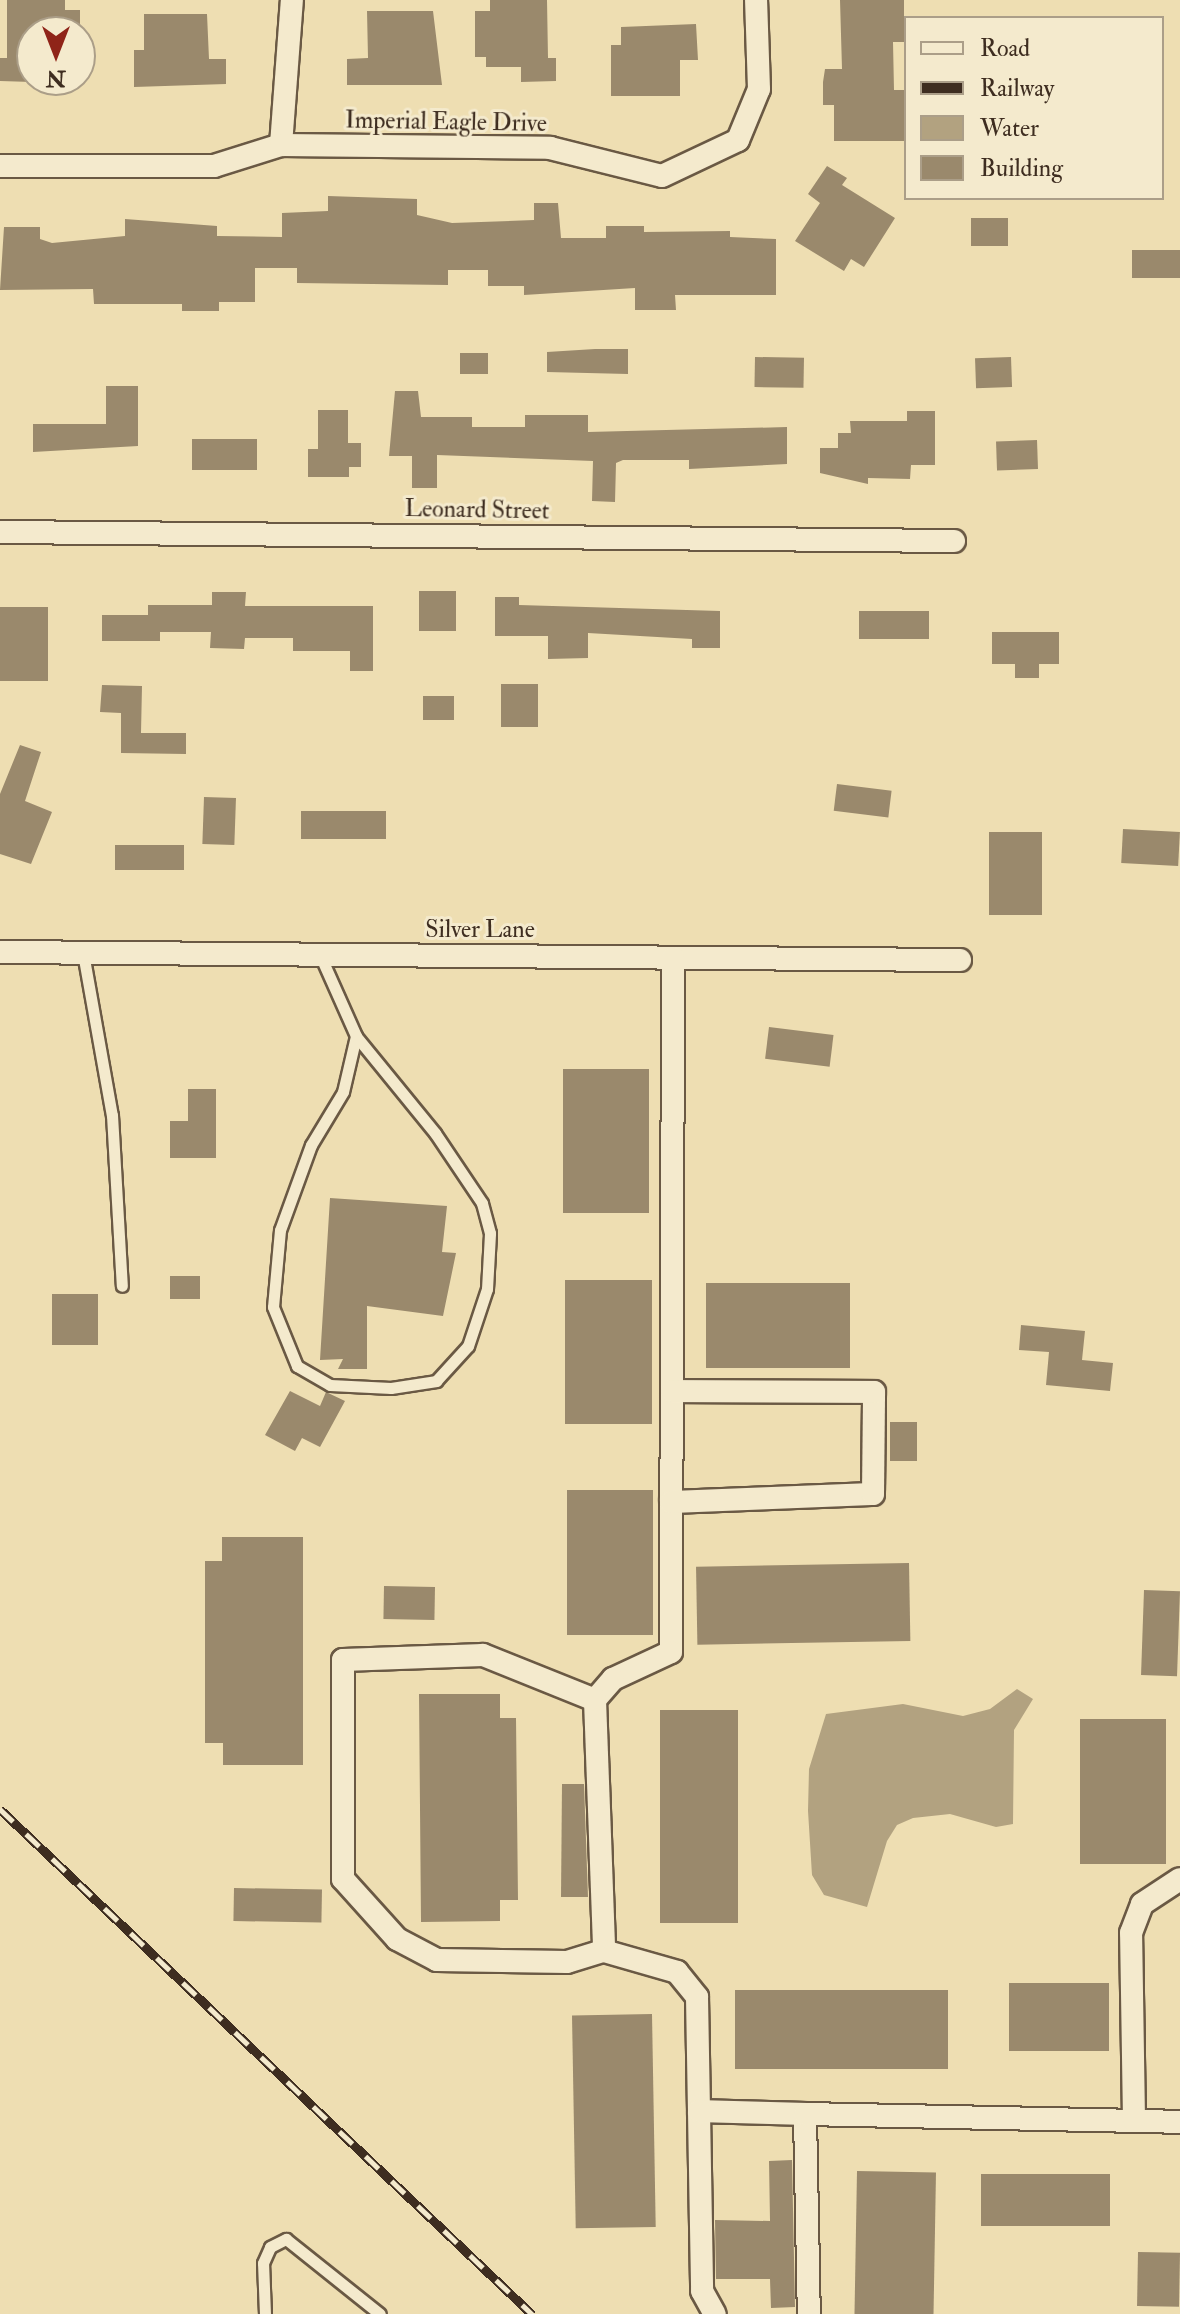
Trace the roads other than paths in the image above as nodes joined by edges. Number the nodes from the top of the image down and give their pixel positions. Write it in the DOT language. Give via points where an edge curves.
graph roads {
  1 [pos="292,0"];
  2 [pos="756,0"];
  3 [pos="281,145"];
  4 [pos="0,166"];
  5 [pos="0,532"];
  6 [pos="954,541"];
  7 [pos="0,952"];
  8 [pos="83,953"];
  9 [pos="320,955"];
  10 [pos="673,958"];
  11 [pos="960,960"];
  12 [pos="356,1036"];
  13 [pos="122,1286"];
  14 [pos="672,1391"];
  15 [pos="671,1502"];
  16 [pos="595,1700"];
  17 [pos="1180,1879"];
  18 [pos="604,1951"];
  19 [pos="699,2111"];
  20 [pos="805,2114"];
  21 [pos="1134,2120"];
  22 [pos="1180,2122"];
  23 [pos="265,2314"];
  24 [pos="380,2314"];
  25 [pos="715,2314"];
  26 [pos="809,2314"];
  1 -- 3 [label="street"];
  2 -- 3 [label="street, Imperial Eagle Drive" via="759,89 738,140 662,176 550,148"];
  3 -- 4 [label="street, Imperial Eagle Drive" via="214,166"];
  5 -- 6 [label="street, Leonard Street"];
  7 -- 8 [label="street, Silver Lane"];
  8 -- 9 [label="street, Silver Lane"];
  8 -- 13 [label="lane" via="112,1115"];
  9 -- 10 [label="street, Silver Lane"];
  9 -- 12 [label="lane"];
  10 -- 11 [label="street, Silver Lane"];
  10 -- 14 [label="street"];
  12 -- 12 [label="lane" via="343,1092 311,1145 280,1230 273,1307 297,1366 330,1385 391,1388 436,1381 468,1346 487,1289 490,1233 482,1203 435,1133"];
  14 -- 15 [label="street"];
  14 -- 15 [label="street" via="874,1392 873,1494"];
  15 -- 16 [label="street" via="671,1652 613,1679"];
  16 -- 18 [label="street"];
  16 -- 18 [label="street" via="483,1655 343,1660 343,1879 397,1939 437,1960 567,1962"];
  17 -- 21 [label="street" via="1142,1904 1131,1933"];
  18 -- 19 [label="street" via="677,1972 697,1997"];
  19 -- 20 [label="street"];
  19 -- 25 [label="street" via="702,2291"];
  20 -- 21 [label="street"];
  20 -- 26 [label="street"];
  21 -- 22 [label="street"];
  23 -- 24 [label="lane" via="263,2263 270,2247 286,2239"];
}
